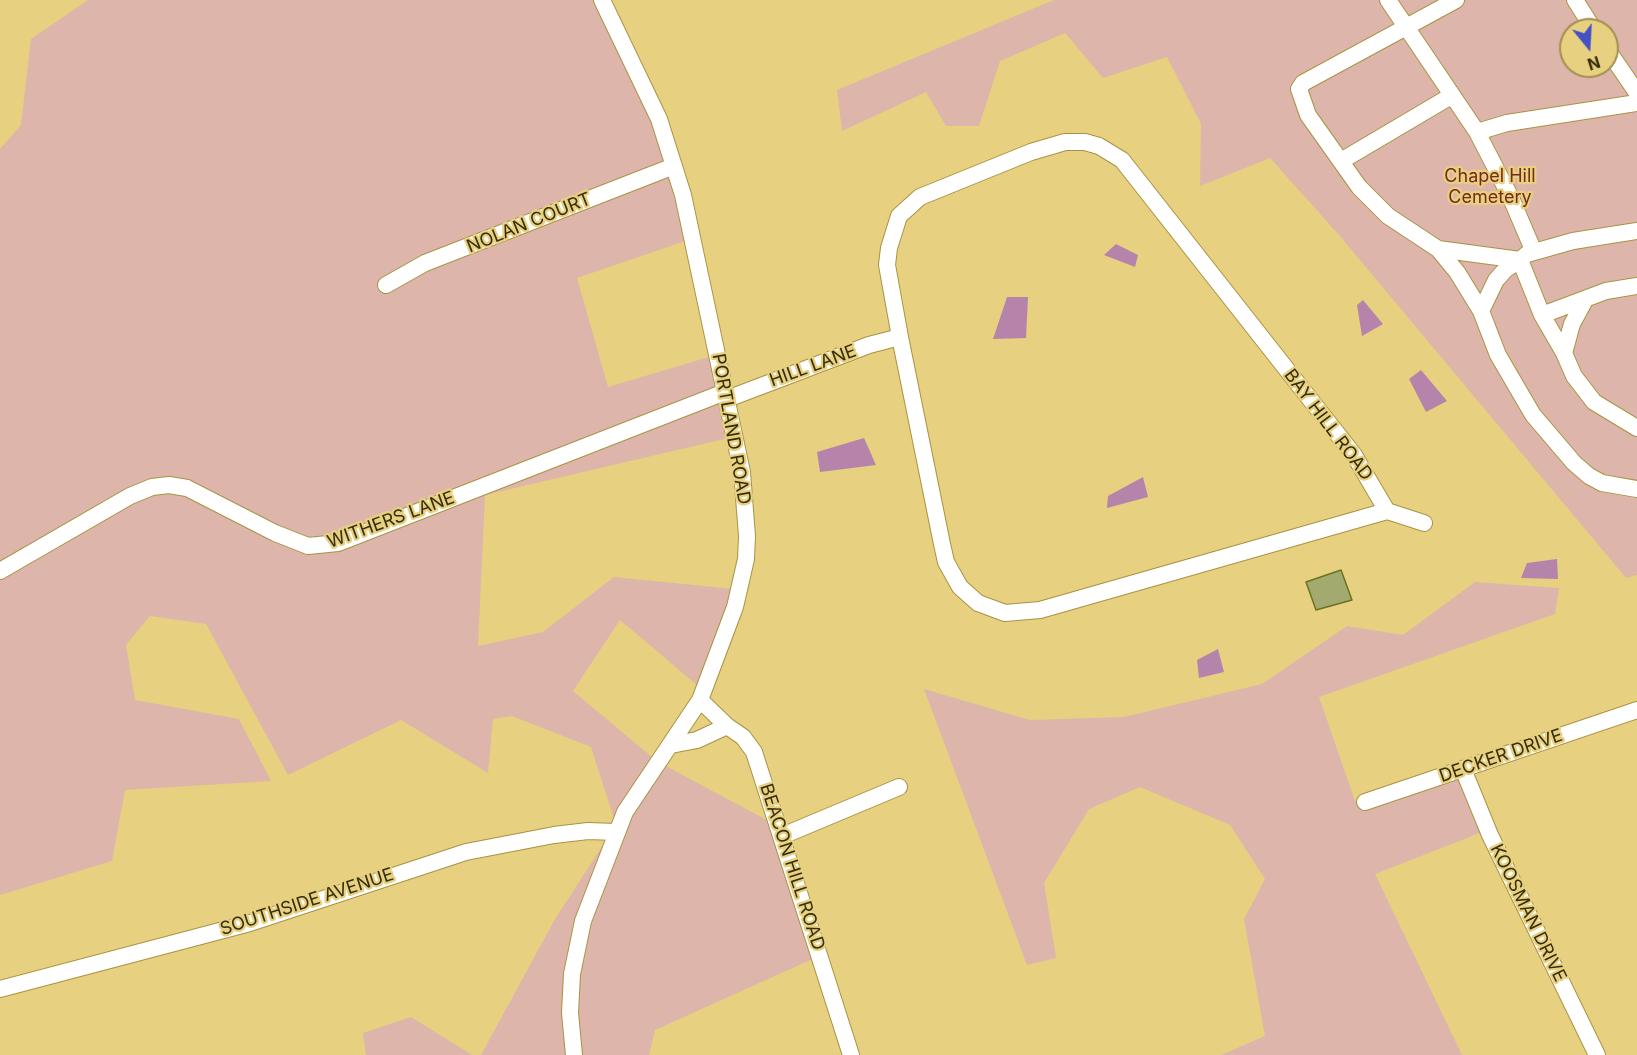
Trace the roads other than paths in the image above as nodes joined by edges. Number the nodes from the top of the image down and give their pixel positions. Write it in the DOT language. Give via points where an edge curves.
graph roads {
  1 [pos="602,0"];
  2 [pos="1388,0"];
  3 [pos="1456,0"];
  4 [pos="1575,0"];
  5 [pos="1586,18"];
  6 [pos="1406,29"];
  7 [pos="1619,67"];
  8 [pos="1637,93"];
  9 [pos="1451,96"];
  10 [pos="1637,103"];
  11 [pos="1477,132"];
  12 [pos="1341,161"];
  13 [pos="674,166"];
  14 [pos="1637,231"];
  15 [pos="1438,249"];
  16 [pos="1527,256"];
  17 [pos="386,285"];
  18 [pos="1637,286"];
  19 [pos="1585,300"];
  20 [pos="1481,311"];
  21 [pos="1542,315"];
  22 [pos="900,337"];
  23 [pos="1564,353"];
  24 [pos="726,396"];
  25 [pos="1637,428"];
  26 [pos="1637,489"];
  27 [pos="1387,511"];
  28 [pos="1424,523"];
  29 [pos="0,571"];
  30 [pos="700,700"];
  31 [pos="1637,710"];
  32 [pos="727,726"];
  33 [pos="671,745"];
  34 [pos="1463,769"];
  35 [pos="899,787"];
  36 [pos="1365,802"];
  37 [pos="616,832"];
  38 [pos="782,836"];
  39 [pos="0,989"];
  40 [pos="574,1055"];
  41 [pos="851,1055"];
  42 [pos="1597,1055"];
  1 -- 13 [label="street, PORTLAND ROAD" via="658,119"];
  2 -- 6 [label="street"];
  3 -- 6 [label="street"];
  4 -- 5 [label="street"];
  6 -- 9 [label="street"];
  6 -- 12 [label="street" via="1303,83 1299,89 1308,115"];
  7 -- 8 [label="street"];
  9 -- 11 [label="street"];
  9 -- 12 [label="street"];
  10 -- 11 [label="street" via="1507,123"];
  11 -- 16 [label="street" via="1511,198"];
  12 -- 15 [label="street" via="1381,210"];
  13 -- 17 [label="street, NOLAN COURT" via="425,263"];
  13 -- 24 [label="street, PORTLAND ROAD"];
  14 -- 16 [label="street" via="1601,235"];
  15 -- 16 [label="street"];
  15 -- 20 [label="street"];
  16 -- 20 [label="street" via="1496,279"];
  16 -- 21 [label="street"];
  18 -- 19 [label="street" via="1606,291"];
  19 -- 21 [label="street"];
  19 -- 23 [label="street" via="1572,324"];
  20 -- 26 [label="street" via="1498,355 1553,441 1589,476 1614,487"];
  21 -- 23 [label="street"];
  22 -- 24 [label="street, HILL LANE"];
  22 -- 27 [label="street, BAY HILL ROAD" via="946,562 965,592 992,609 1005,613 1040,610"];
  22 -- 27 [label="street, BAY HILL ROAD" via="887,265 893,231 904,210 944,186 1031,152 1073,142 1099,146 1122,160 1354,455"];
  23 -- 25 [label="street" via="1594,402"];
  24 -- 29 [label="street, WITHERS LANE" via="338,543 308,546 187,488 169,485 130,496"];
  24 -- 30 [label="street, PORTLAND ROAD" via="745,500 746,559 735,607"];
  27 -- 28 [label="street"];
  30 -- 32 [label="street, BEACON HILL ROAD"];
  30 -- 33 [label="street, PORTLAND ROAD"];
  31 -- 34 [label="street, DECKER DRIVE"];
  32 -- 33 [label="street" via="697,740"];
  32 -- 38 [label="street, BEACON HILL ROAD" via="743,736 754,752"];
  33 -- 37 [label="street, PORTLAND ROAD"];
  34 -- 36 [label="street, DECKER DRIVE"];
  34 -- 42 [label="street, KOOSMAN DRIVE" via="1490,835"];
  35 -- 38 [label="street"];
  37 -- 39 [label="street, SOUTHSIDE AVENUE" via="554,835 466,852 250,923"];
  37 -- 40 [label="street, PORTLAND ROAD" via="575,951 570,1013"];
  38 -- 41 [label="street, BEACON HILL ROAD"];
}
